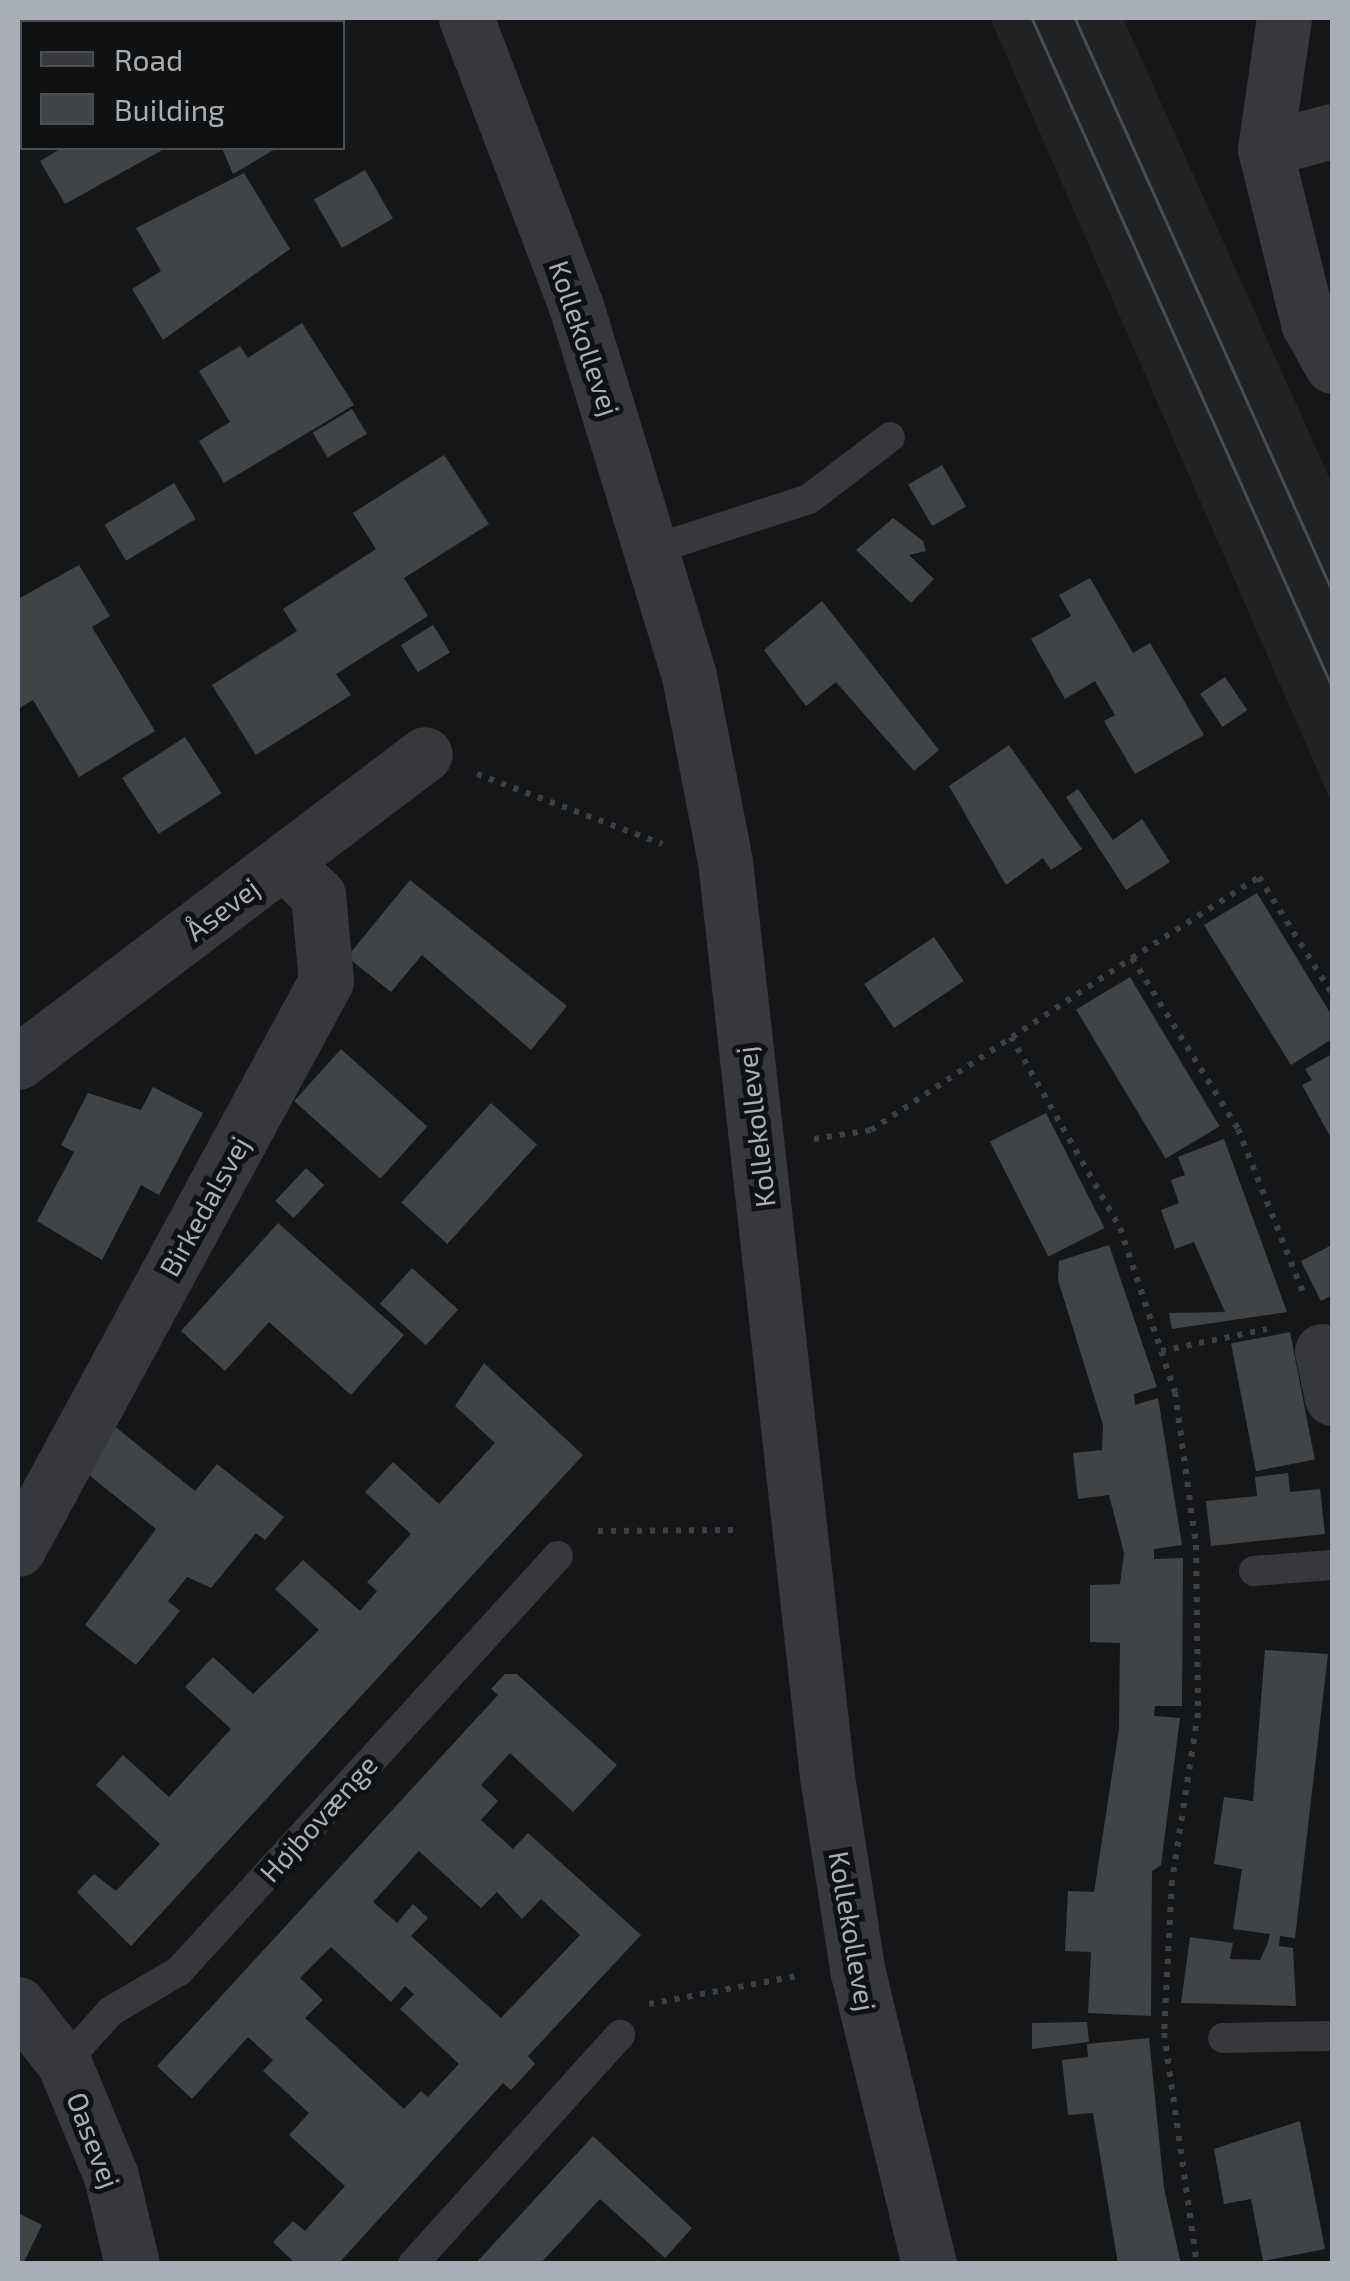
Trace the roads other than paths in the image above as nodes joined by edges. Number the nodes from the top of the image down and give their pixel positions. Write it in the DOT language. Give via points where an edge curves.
graph roads {
  1 [pos="466,18"];
  2 [pos="1284,18"];
  3 [pos="1332,131"];
  4 [pos="1265,149"];
  5 [pos="1332,366"];
  6 [pos="890,437"];
  7 [pos="654,549"];
  8 [pos="425,754"];
  9 [pos="284,863"];
  10 [pos="18,1062"];
  11 [pos="18,1548"];
  12 [pos="558,1556"];
  13 [pos="1332,1565"];
  14 [pos="1254,1571"];
  15 [pos="38,2032"];
  16 [pos="620,2035"];
  17 [pos="1332,2036"];
  18 [pos="1223,2038"];
  19 [pos="132,2264"];
  20 [pos="413,2264"];
  21 [pos="929,2264"];
  1 -- 7 [label="street, Kollekollevej" via="576,306"];
  2 -- 4 [label="street"];
  3 -- 4 [label="street"];
  4 -- 5 [label="street" via="1308,323"];
  6 -- 7 [label="lane" via="809,499"];
  7 -- 21 [label="street, Kollekollevej" via="724,861 827,1776 857,1963"];
  8 -- 9 [label="street, Åsevej"];
  9 -- 10 [label="street, Åsevej"];
  9 -- 11 [label="street, Birkedalsvej" via="318,896 326,981"];
  12 -- 15 [label="lane, Højbovænge" via="179,1971 111,2011"];
  13 -- 14 [label="lane"];
  15 -- 19 [label="street, Oasevej" via="112,2176"];
  16 -- 20 [label="lane"];
  17 -- 18 [label="lane"];
}
